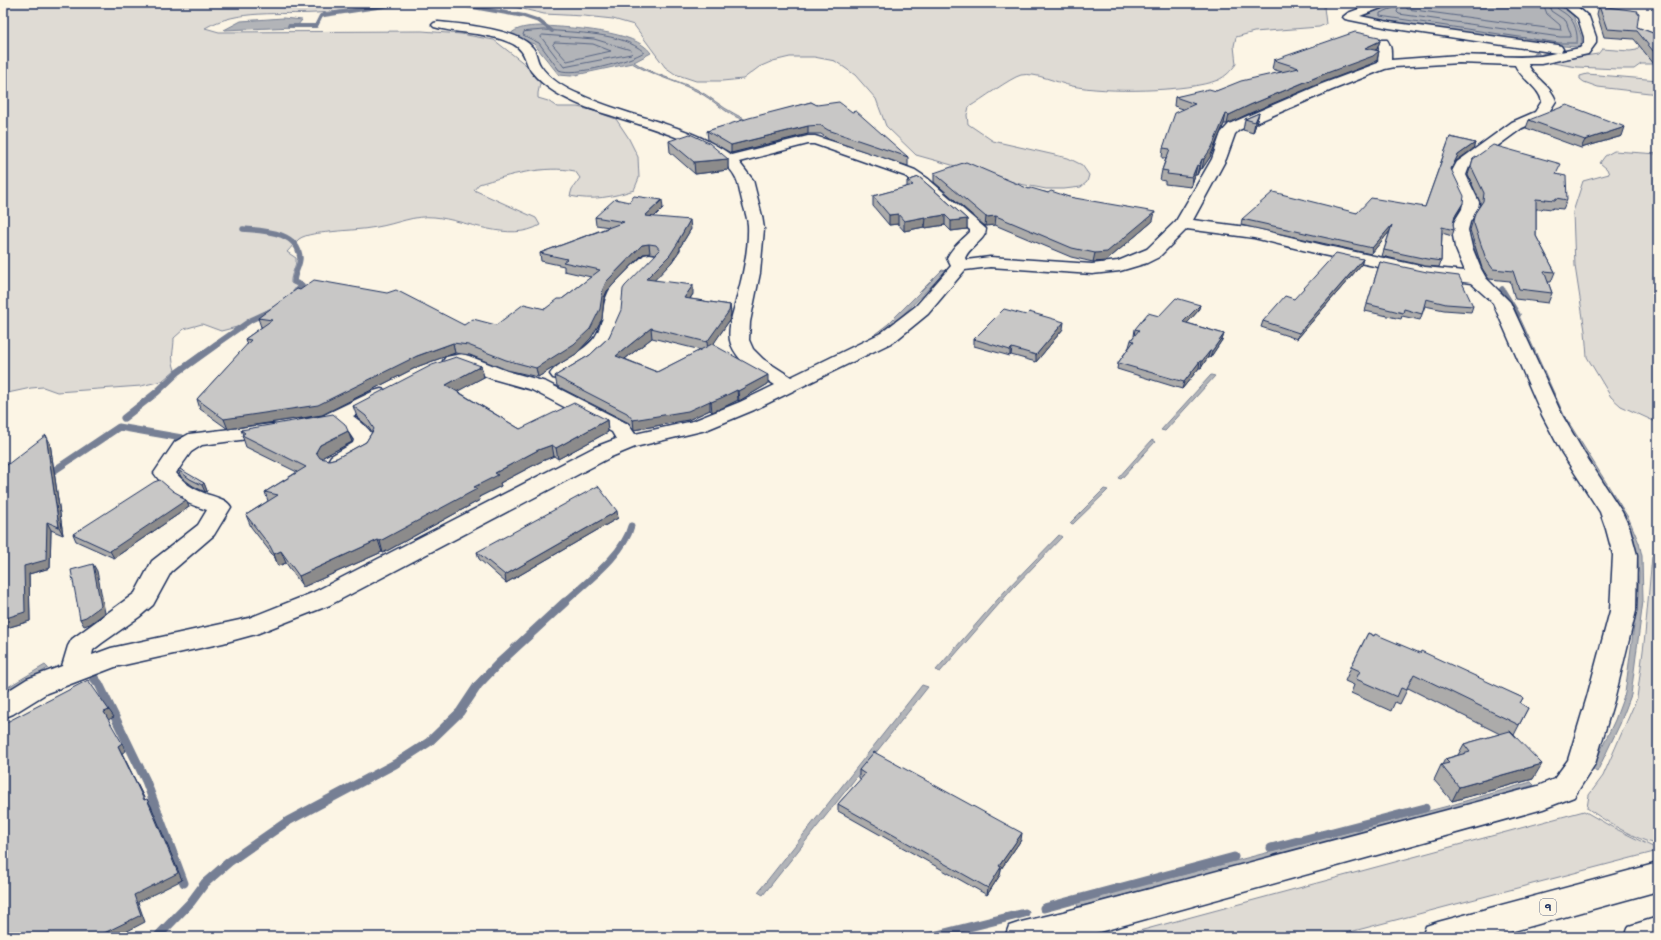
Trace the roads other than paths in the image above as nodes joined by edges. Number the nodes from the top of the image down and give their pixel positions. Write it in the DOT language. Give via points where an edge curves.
graph roads {
  1 [pos="1385,3"];
  2 [pos="1566,3"];
  3 [pos="438,25"];
  4 [pos="1383,43"];
  5 [pos="1583,51"];
  6 [pos="1520,61"];
  7 [pos="1385,65"];
  8 [pos="729,160"];
  9 [pos="1183,224"];
  10 [pos="650,259"];
  11 [pos="960,266"];
  12 [pos="1477,278"];
  13 [pos="434,368"];
  14 [pos="400,385"];
  15 [pos="790,385"];
  16 [pos="541,386"];
  17 [pos="338,416"];
  18 [pos="628,442"];
  19 [pos="332,463"];
  20 [pos="74,672"];
  21 [pos="3,707"];
  22 [pos="1658,877"];
  23 [pos="1065,932"];
  24 [pos="1658,932"];
  25 [pos="1021,937"];
  26 [pos="1438,937"];
  27 [pos="1641,937"];
  1 -- 5 [label="main road" via="1350,16 1389,25"];
  2 -- 5 [label="main road" via="1583,17 1590,36 1590,43"];
  3 -- 8 [label="main road" via="497,35 525,45 535,67 558,89 590,104 690,138"];
  4 -- 7 [label="main road"];
  5 -- 6 [label="main road" via="1541,60"];
  6 -- 7 [label="main road" via="1459,59"];
  6 -- 12 [label="main road" via="1526,74 1546,92 1549,101 1546,108 1540,115 1517,125 1462,165 1458,175 1471,204 1470,210 1462,219 1459,233"];
  7 -- 9 [label="main road" via="1234,127 1228,133 1220,159"];
  8 -- 11 [label="main road" via="810,140 910,173 978,229 976,237 960,247 956,258"];
  8 -- 15 [label="main road" via="744,177 756,228 740,345 748,356 765,370"];
  9 -- 11 [label="main road" via="1153,253 1120,266 1080,269 990,262"];
  9 -- 12 [label="main road" via="1254,233 1425,272"];
  10 -- 16 [label="main road" via="617,292 612,319 602,342 584,359"];
  11 -- 15 [label="main road" via="922,310 888,338"];
  12 -- 23 [label="main road" via="1500,302 1552,415 1611,512 1625,555 1623,611 1581,764 1564,788 1543,797"];
  13 -- 16 [label="main road" via="462,360"];
  14 -- 17 [label="main road"];
  15 -- 18 [label="main road" via="699,426"];
  16 -- 18 [label="main road" via="621,428"];
  17 -- 19 [label="main road" via="354,426 365,440 362,447"];
  17 -- 20 [label="main road" via="327,421 197,439 183,447 165,473 172,484 186,495 220,507 218,512 206,530 161,567 144,598 81,646"];
  18 -- 20 [label="main road" via="582,463 321,599 256,625 111,658"];
  20 -- 21 [label="main road" via="38,686"];
  22 -- 26 [label="main road, 9"];
  23 -- 25 [label="main road"];
  24 -- 27 [label="main road"];
}
